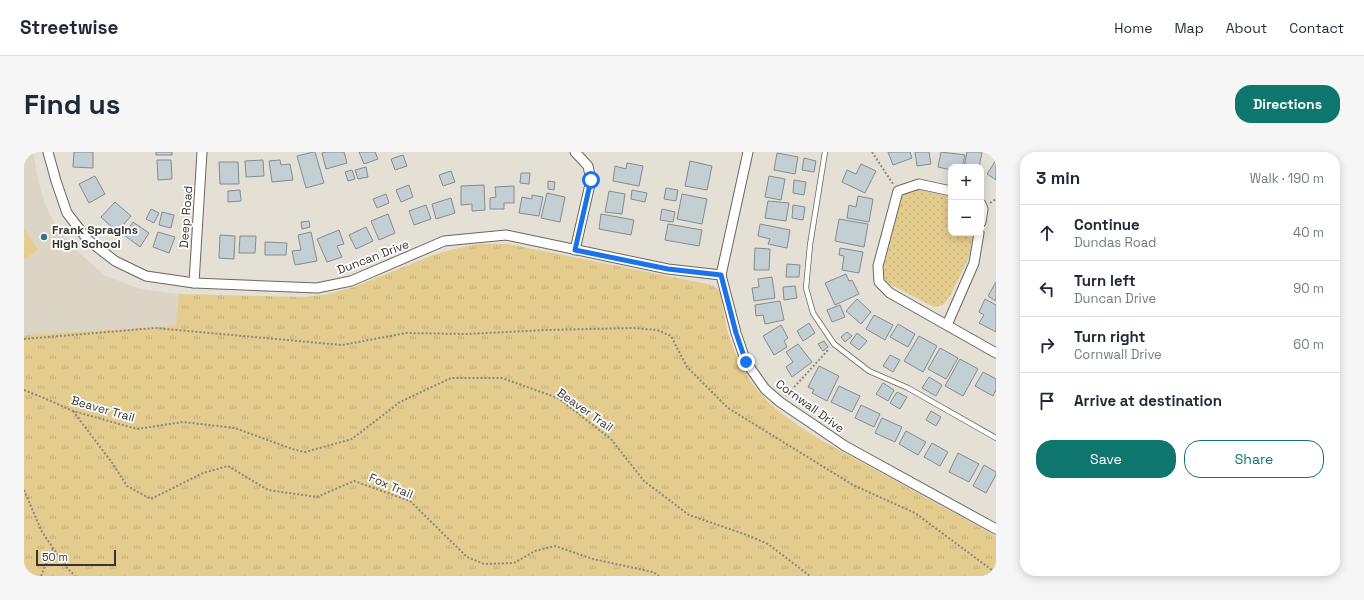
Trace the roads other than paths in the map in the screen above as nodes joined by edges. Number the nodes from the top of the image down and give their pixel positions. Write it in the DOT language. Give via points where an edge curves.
graph roads {
  1 [pos="48,152"];
  2 [pos="202,152"];
  3 [pos="575,152"];
  4 [pos="748,152"];
  5 [pos="825,152"];
  6 [pos="948,190"];
  7 [pos="978,236"];
  8 [pos="575,250"];
  9 [pos="721,275"];
  10 [pos="194,283"];
  11 [pos="947,325"];
  12 [pos="996,353"];
  13 [pos="996,438"];
  14 [pos="996,518"];
  15 [pos="994,528"];
  1 -- 10 [label="street, Duncan Drive" via="67,213 88,240 115,261 146,276"];
  2 -- 10 [label="street, Deep Road"];
  3 -- 8 [label="street" via="588,166 591,180"];
  4 -- 9 [label="street, Cornwall Drive"];
  5 -- 13 [label="lane" via="806,288 813,313 834,344 869,371 908,388"];
  6 -- 11 [label="street" via="919,184 898,191 878,266 879,282 890,293"];
  7 -- 11 [label="street" via="974,263"];
  8 -- 9 [label="street, Duncan Drive" via="668,269"];
  8 -- 10 [label="street, Duncan Drive" via="506,235 444,242 351,281 317,288"];
  9 -- 15 [label="street, Cornwall Drive" via="746,362 765,389 845,446"];
  11 -- 12 [label="street"];
  14 -- 15 [label="street"];
}
